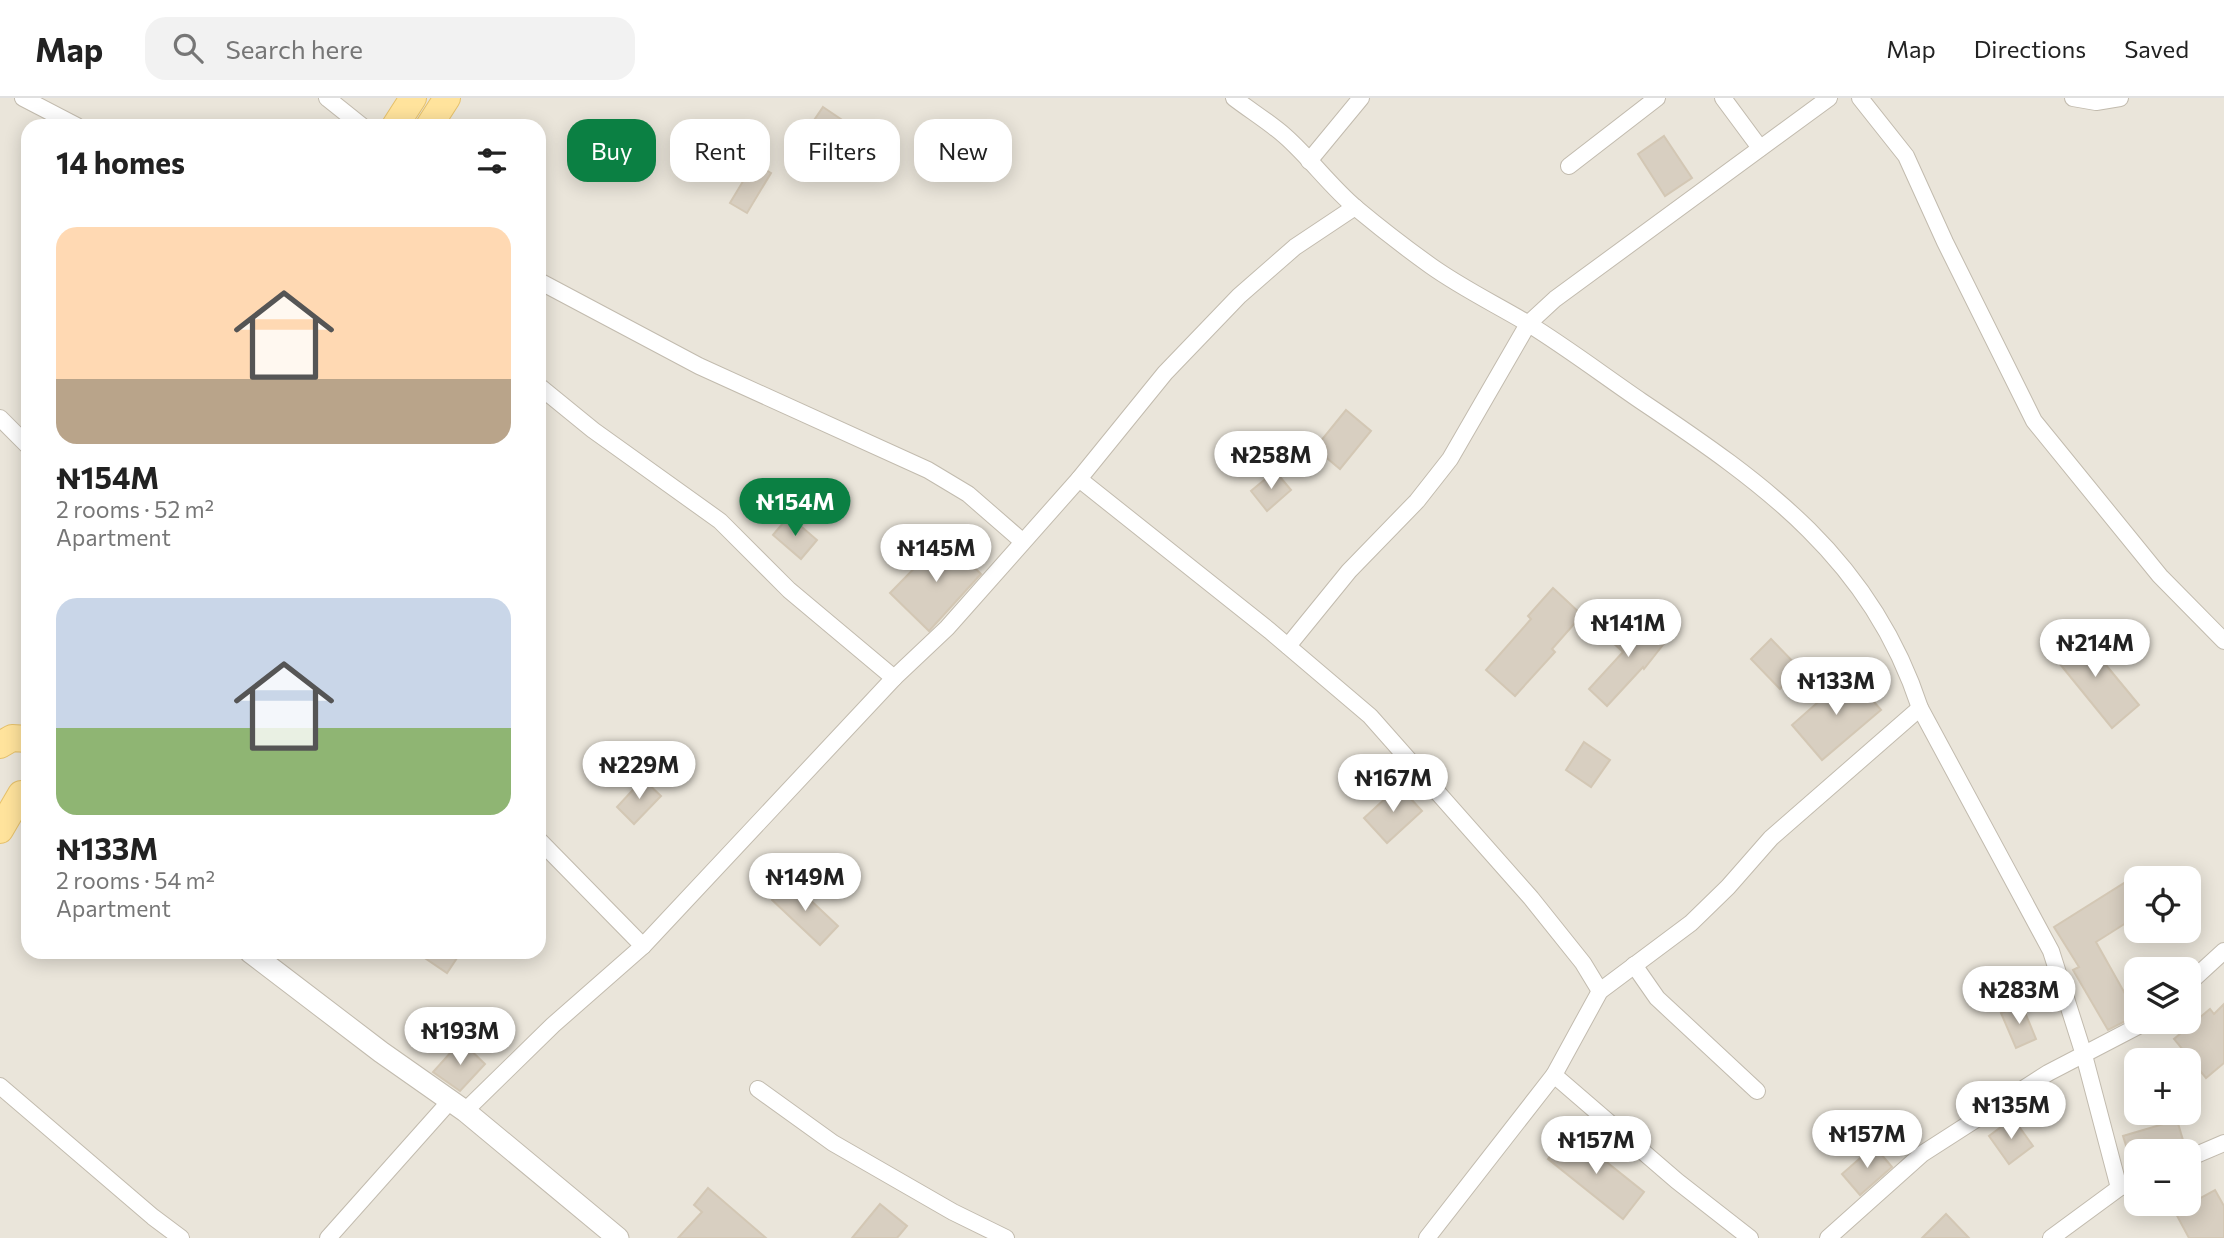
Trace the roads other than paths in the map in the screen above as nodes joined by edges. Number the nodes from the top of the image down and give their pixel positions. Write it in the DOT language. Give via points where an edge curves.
graph roads {
  1 [pos="23,98"];
  2 [pos="327,98"];
  3 [pos="413,98"];
  4 [pos="447,98"];
  5 [pos="1234,98"];
  6 [pos="1361,98"];
  7 [pos="1657,98"];
  8 [pos="1723,98"];
  9 [pos="1829,98"];
  10 [pos="1860,98"];
  11 [pos="2073,98"];
  12 [pos="2120,98"];
  13 [pos="64,119"];
  14 [pos="353,119"];
  15 [pos="400,119"];
  16 [pos="434,119"];
  17 [pos="1760,148"];
  18 [pos="1309,161"];
  19 [pos="1569,166"];
  20 [pos="1354,207"];
  21 [pos="546,285"];
  22 [pos="1528,324"];
  23 [pos="546,392"];
  24 [pos="0,418"];
  25 [pos="21,439"];
  26 [pos="1079,479"];
  27 [pos="1022,541"];
  28 [pos="2224,641"];
  29 [pos="1288,646"];
  30 [pos="894,678"];
  31 [pos="1920,708"];
  32 [pos="16,791"];
  33 [pos="0,830"];
  34 [pos="546,847"];
  35 [pos="643,946"];
  36 [pos="2224,951"];
  37 [pos="259,959"];
  38 [pos="1634,965"];
  39 [pos="2201,972"];
  40 [pos="1600,991"];
  41 [pos="2124,1034"];
  42 [pos="2084,1055"];
  43 [pos="1554,1075"];
  44 [pos="0,1086"];
  45 [pos="758,1089"];
  46 [pos="1757,1091"];
  47 [pos="457,1106"];
  48 [pos="2224,1143"];
  49 [pos="2201,1153"];
  50 [pos="2124,1186"];
  51 [pos="2119,1188"];
  52 [pos="181,1238"];
  53 [pos="328,1238"];
  54 [pos="618,1238"];
  55 [pos="1006,1238"];
  56 [pos="1427,1238"];
  57 [pos="1750,1238"];
  58 [pos="1828,1238"];
  59 [pos="2051,1238"];
  1 -- 13 [label="street"];
  2 -- 14 [label="street"];
  3 -- 15 [label="main road"];
  4 -- 16 [label="main road"];
  5 -- 18 [label="street" via="1285,136"];
  6 -- 18 [label="street"];
  7 -- 19 [label="street"];
  8 -- 17 [label="street"];
  9 -- 17 [label="street"];
  10 -- 28 [label="street" via="1906,156 2034,421 2160,576"];
  11 -- 12 [label="street" via="2096,102"];
  17 -- 22 [label="street" via="1555,299"];
  18 -- 20 [label="street"];
  20 -- 22 [label="street" via="1433,267"];
  20 -- 26 [label="street" via="1295,247 1239,296 1165,373"];
  21 -- 27 [label="street" via="699,366 928,470 968,494"];
  22 -- 29 [label="street" via="1450,459"];
  22 -- 31 [label="street" via="1734,466 1830,550 1885,629"];
  23 -- 30 [label="street" via="720,522 789,590"];
  24 -- 25 [label="street"];
  26 -- 27 [label="street"];
  26 -- 29 [label="street"];
  27 -- 30 [label="street" via="947,628"];
  29 -- 40 [label="street" via="1370,716 1531,898"];
  30 -- 35 [label="street"];
  31 -- 38 [label="street" via="1771,838 1691,923"];
  31 -- 42 [label="street" via="2051,951"];
  32 -- 33 [label="main road"];
  34 -- 35 [label="street"];
  35 -- 47 [label="street"];
  36 -- 39 [label="street"];
  37 -- 47 [label="street"];
  38 -- 40 [label="street"];
  38 -- 46 [label="street" via="1657,998"];
  40 -- 43 [label="street"];
  41 -- 42 [label="street"];
  42 -- 51 [label="street"];
  42 -- 58 [label="street" via="1922,1154"];
  43 -- 56 [label="street"];
  43 -- 57 [label="street"];
  44 -- 52 [label="street"];
  45 -- 55 [label="street" via="833,1143"];
  47 -- 53 [label="street"];
  47 -- 54 [label="street"];
  48 -- 49 [label="street"];
  50 -- 51 [label="street"];
  51 -- 59 [label="street"];
}
